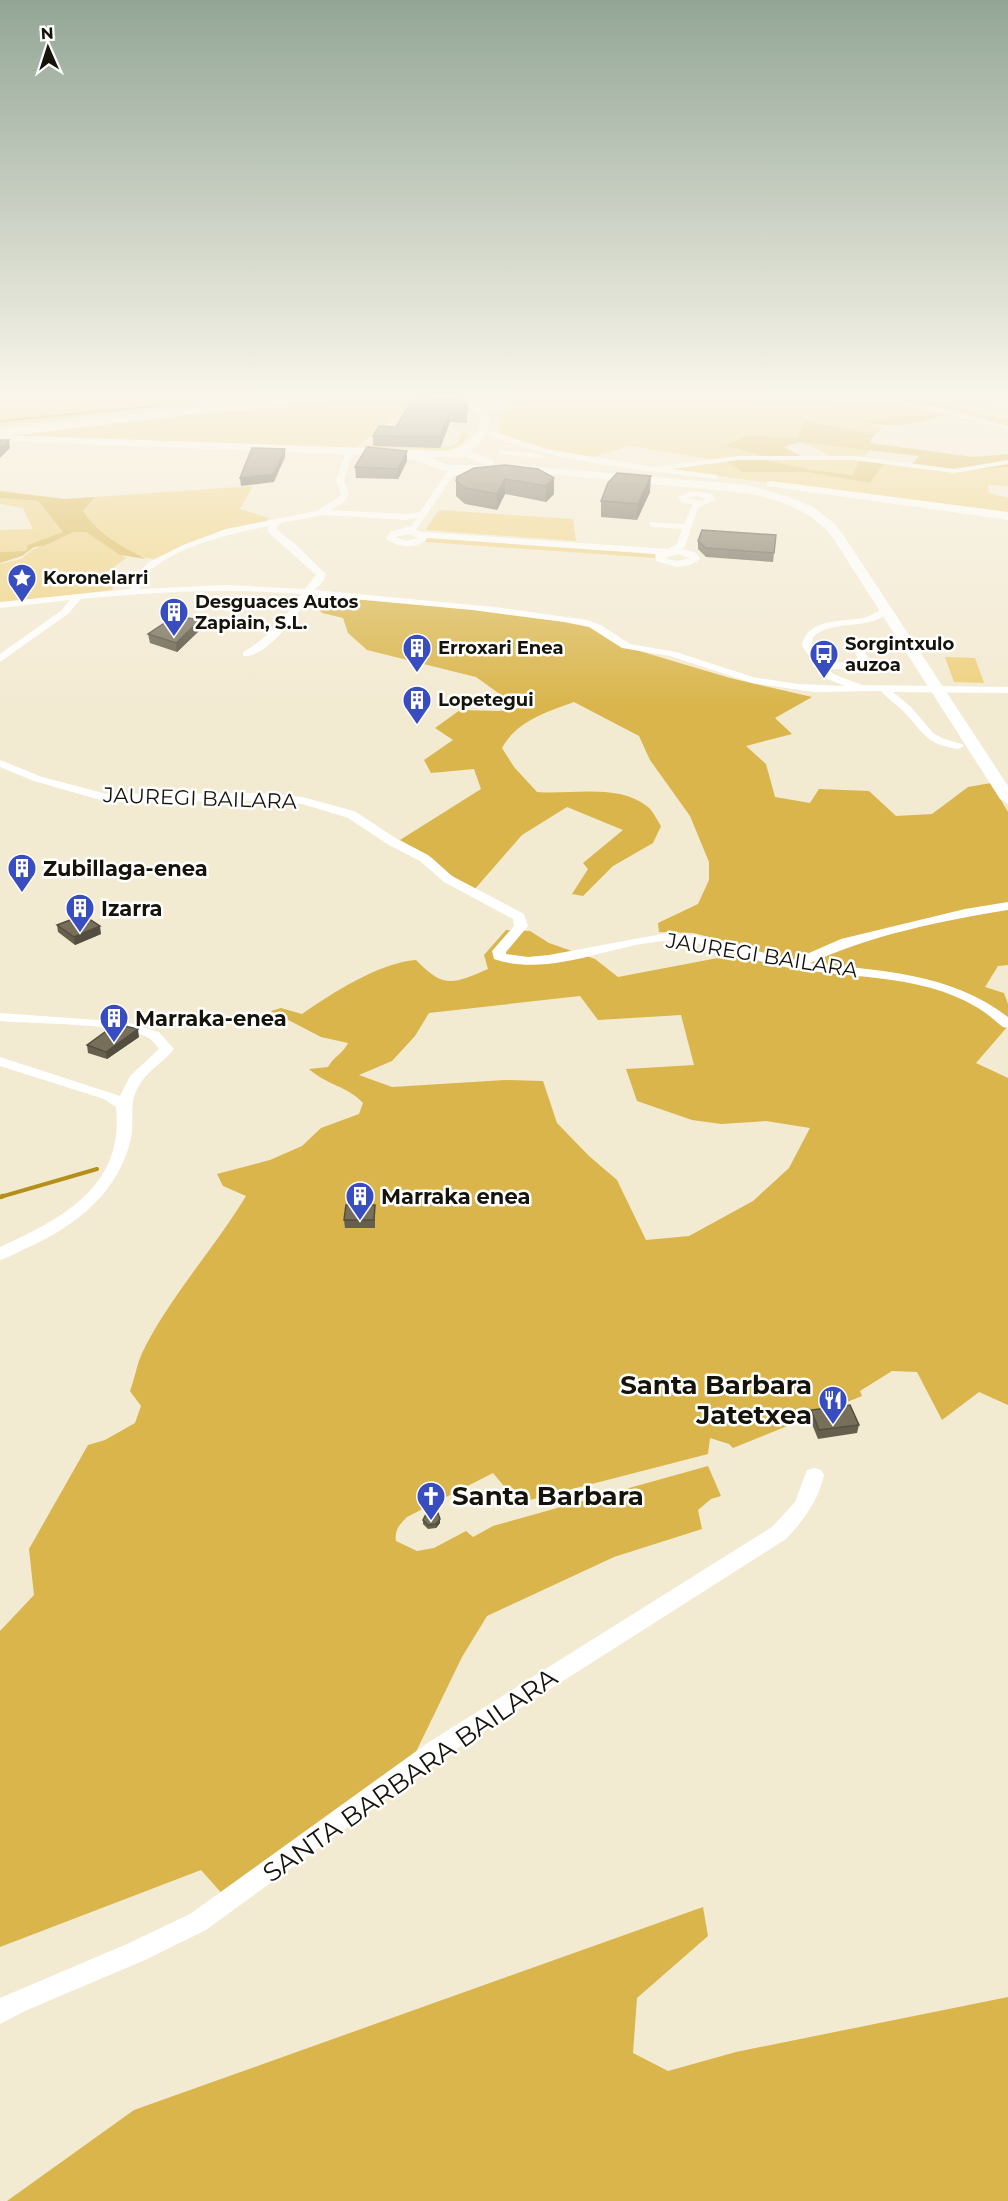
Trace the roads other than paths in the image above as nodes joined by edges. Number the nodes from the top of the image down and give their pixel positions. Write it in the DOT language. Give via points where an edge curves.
graph roads {
  1 [pos="340,501"];
  2 [pos="431,501"];
  3 [pos="790,501"];
  4 [pos="893,501"];
  5 [pos="694,504"];
  6 [pos="327,510"];
  7 [pos="423,514"];
  8 [pos="1008,516"];
  9 [pos="406,518"];
  10 [pos="276,524"];
  11 [pos="653,524"];
  12 [pos="687,527"];
  13 [pos="415,532"];
  14 [pos="676,550"];
  15 [pos="662,561"];
  16 [pos="134,591"];
  17 [pos="307,592"];
  18 [pos="78,597"];
  19 [pos="0,604"];
  20 [pos="885,611"];
  21 [pos="871,621"];
  22 [pos="894,625"];
  23 [pos="857,646"];
  24 [pos="247,654"];
  25 [pos="0,659"];
  26 [pos="819,664"];
  27 [pos="842,667"];
  28 [pos="829,676"];
  29 [pos="861,688"];
  30 [pos="943,689"];
  31 [pos="885,690"];
  32 [pos="1008,690"];
  33 [pos="958,746"];
  34 [pos="0,763"];
  35 [pos="1004,785"];
  36 [pos="1008,906"];
  37 [pos="795,964"];
  38 [pos="0,1017"];
  39 [pos="1008,1024"];
  40 [pos="0,1061"];
  41 [pos="123,1105"];
  42 [pos="0,1254"];
  43 [pos="814,1475"];
  44 [pos="0,2012"];
  1 -- 6 [label="street"];
  2 -- 7 [label="street"];
  3 -- 20 [label="main road" via="814,511 831,526"];
  4 -- 8 [label="main road"];
  5 -- 12 [label="street"];
  6 -- 9 [label="street"];
  6 -- 10 [label="street"];
  7 -- 9 [label="street"];
  7 -- 13 [label="street"];
  9 -- 13 [label="street"];
  10 -- 16 [label="street" via="228,531 177,551 148,567"];
  10 -- 17 [label="street" via="270,529 321,574"];
  11 -- 12 [label="street"];
  12 -- 14 [label="street"];
  13 -- 14 [label="street"];
  13 -- 15 [label="street"];
  14 -- 15 [label="street" via="658,556"];
  14 -- 15 [label="street" via="694,556 693,561"];
  16 -- 17 [label="street" via="227,588"];
  16 -- 18 [label="street"];
  17 -- 24 [label="street" via="262,646"];
  17 -- 29 [label="street" via="502,609 567,619 596,625 627,646 671,653 770,684"];
  18 -- 19 [label="street"];
  18 -- 25 [label="street" via="65,612"];
  20 -- 21 [label="street"];
  20 -- 22 [label="main road"];
  21 -- 22 [label="street"];
  21 -- 26 [label="street" via="833,624 808,634 807,646"];
  22 -- 30 [label="main road"];
  23 -- 27 [label="street" via="867,666"];
  26 -- 27 [label="street"];
  26 -- 28 [label="street"];
  27 -- 28 [label="street"];
  28 -- 29 [label="street"];
  29 -- 31 [label="street"];
  30 -- 31 [label="street"];
  30 -- 32 [label="street"];
  30 -- 35 [label="main road"];
  31 -- 33 [label="street" via="909,710 927,736"];
  34 -- 37 [label="street, JAUREGI BAILARA" via="38,779 107,798 260,797 302,801 352,814 424,858 448,879 519,917 520,926 499,951 499,956 514,962 654,938 713,942"];
  36 -- 37 [label="street" via="846,942"];
  37 -- 39 [label="street, JAUREGI BAILARA" via="912,978 955,991 989,1008"];
  38 -- 41 [label="street" via="131,1027 154,1034 167,1049 135,1079"];
  40 -- 41 [label="street" via="100,1092"];
  41 -- 42 [label="street" via="126,1116 120,1153 86,1203 74,1215"];
  43 -- 44 [label="street, SANTA BARBARA BAILARA" via="800,1513 779,1533 437,1749 198,1922"];
}
